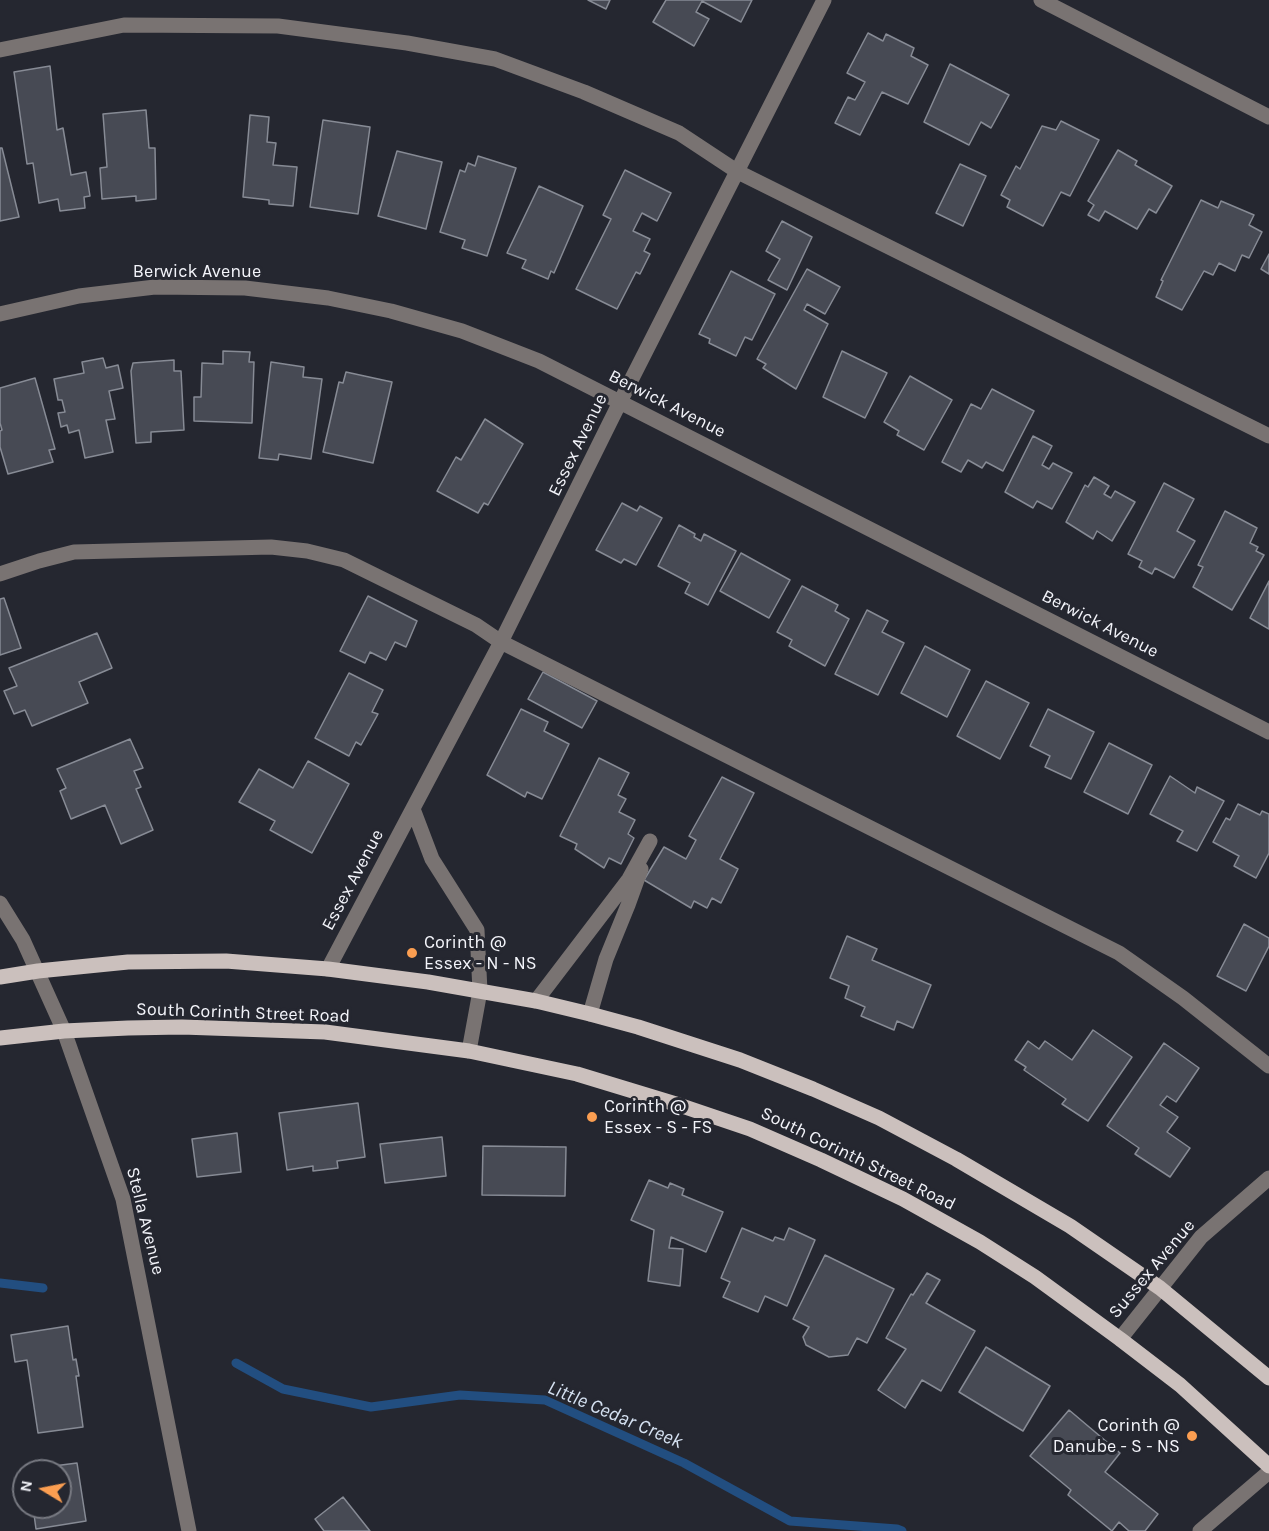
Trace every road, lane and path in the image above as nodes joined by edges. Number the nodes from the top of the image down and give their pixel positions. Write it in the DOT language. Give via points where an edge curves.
graph roads {
  1 [pos="824,0"];
  2 [pos="1041,0"];
  3 [pos="0,50"];
  4 [pos="1269,117"];
  5 [pos="738,172"];
  6 [pos="0,314"];
  7 [pos="621,402"];
  8 [pos="1269,436"];
  9 [pos="0,574"];
  10 [pos="501,642"];
  11 [pos="1269,732"];
  12 [pos="413,809"];
  13 [pos="0,903"];
  14 [pos="328,969"];
  15 [pos="38,971"];
  16 [pos="0,977"];
  17 [pos="480,992"];
  18 [pos="536,1001"];
  19 [pos="591,1014"];
  20 [pos="64,1031"];
  21 [pos="0,1038"];
  22 [pos="469,1051"];
  23 [pos="1269,1066"];
  24 [pos="1269,1178"];
  25 [pos="1160,1288"];
  26 [pos="1120,1339"];
  27 [pos="1269,1378"];
  28 [pos="1269,1467"];
  29 [pos="1269,1472"];
  30 [pos="189,1531"];
  31 [pos="1200,1531"];
  1 -- 5 [label="street, Essex Avenue"];
  2 -- 4 [label="street"];
  3 -- 5 [label="street" via="124,25 278,26 407,43 495,60 584,92 679,133"];
  5 -- 7 [label="street, Essex Avenue"];
  5 -- 8 [label="street"];
  6 -- 7 [label="street, Berwick Avenue" via="79,297 155,287 245,288 328,298 462,331 539,361"];
  7 -- 10 [label="street, Essex Avenue"];
  7 -- 11 [label="street, Berwick Avenue"];
  9 -- 10 [label="street" via="74,552 271,547 307,550 344,560 476,625"];
  10 -- 12 [label="street, Essex Avenue"];
  10 -- 23 [label="street" via="1119,953"];
  12 -- 14 [label="street, Essex Avenue"];
  12 -- 17 [label="street" via="432,859 477,930"];
  13 -- 15 [label="street, Stella Avenue"];
  14 -- 15 [label="main road" via="226,961 128,962"];
  14 -- 17 [label="main road" via="428,981"];
  15 -- 16 [label="main road"];
  15 -- 20 [label="street, Stella Avenue"];
  17 -- 18 [label="main road"];
  17 -- 22 [label="street"];
  18 -- 19 [label="main road"];
  18 -- 19 [label="street" via="628,879 650,841 606,959"];
  19 -- 25 [label="main road" via="740,1060 879,1118 1070,1226"];
  20 -- 21 [label="main road, South Corinth Street Road"];
  20 -- 22 [label="main road, South Corinth Street Road" via="182,1027 314,1032"];
  20 -- 30 [label="street, Stella Avenue" via="123,1199"];
  22 -- 26 [label="main road, South Corinth Street Road" via="577,1074 668,1101 811,1155 980,1242"];
  24 -- 25 [label="street, Sussex Avenue" via="1201,1237"];
  25 -- 26 [label="street, Sussex Avenue"];
  25 -- 27 [label="main road"];
  26 -- 28 [label="main road, South Corinth Street Road" via="1180,1385"];
  29 -- 31 [label="street"];
}
